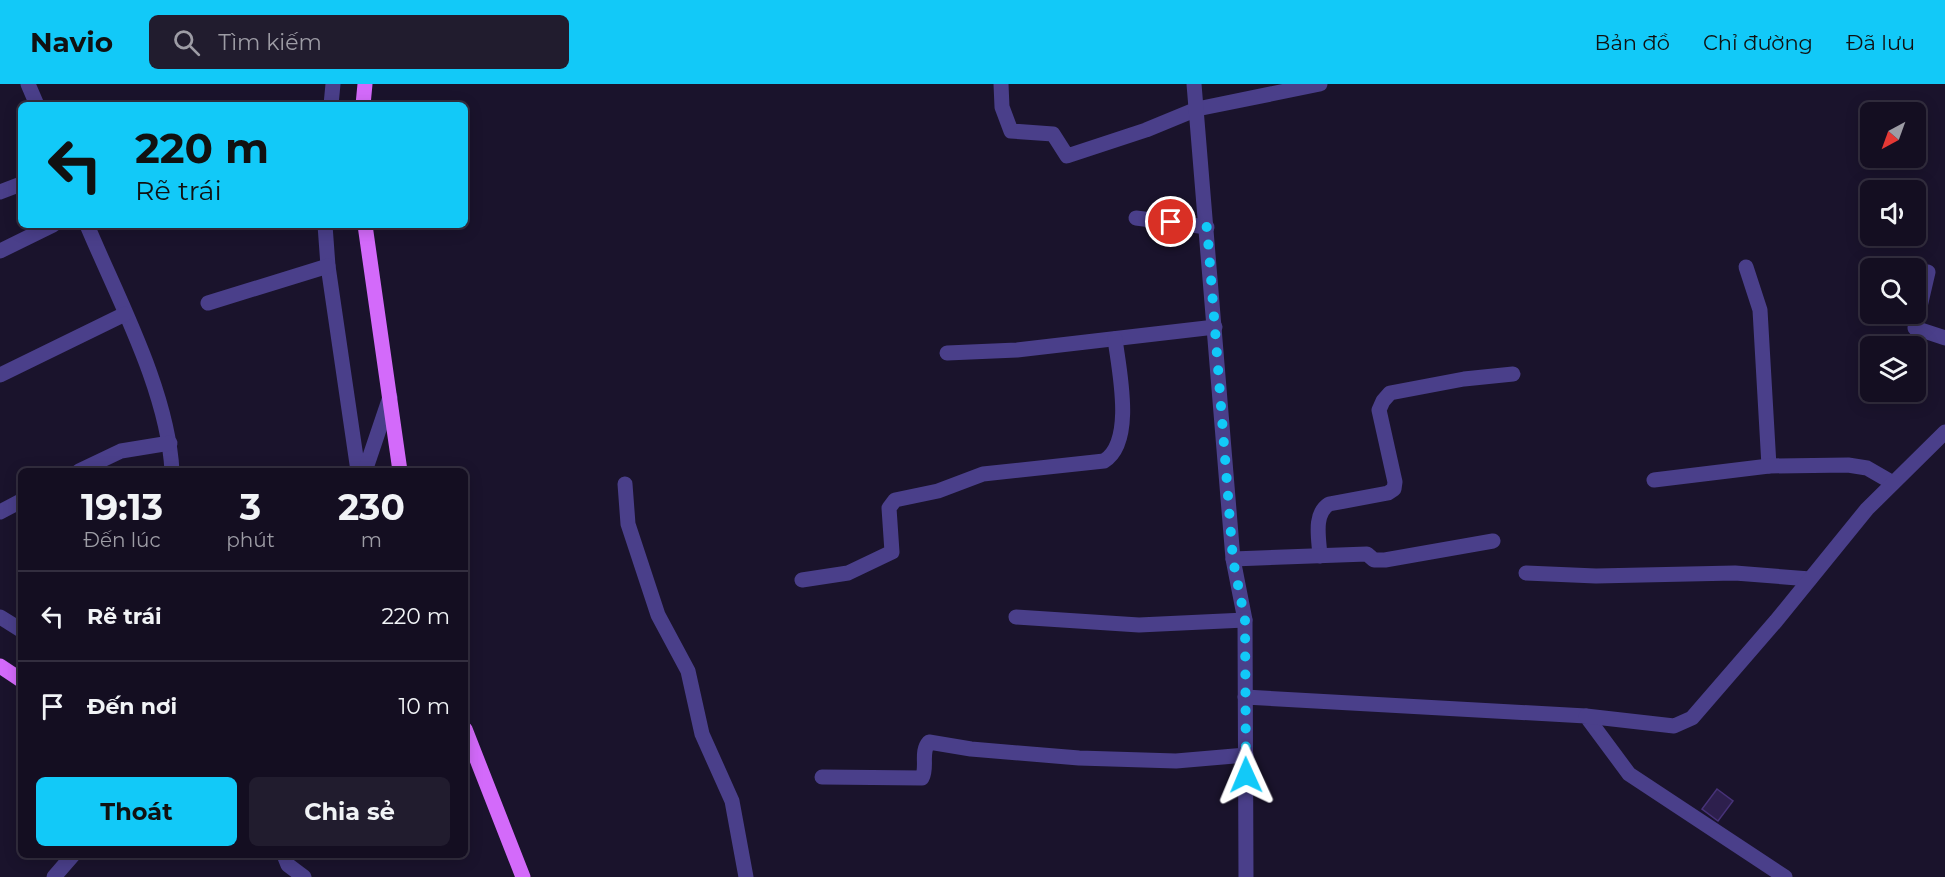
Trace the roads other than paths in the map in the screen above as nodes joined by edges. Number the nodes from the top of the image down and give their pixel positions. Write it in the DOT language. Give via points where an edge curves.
graph roads {
  1 [pos="28,84"];
  2 [pos="333,84"];
  3 [pos="365,84"];
  4 [pos="1000,84"];
  5 [pos="1194,84"];
  6 [pos="1320,84"];
  7 [pos="36,102"];
  8 [pos="331,102"];
  9 [pos="363,102"];
  10 [pos="1197,109"];
  11 [pos="18,185"];
  12 [pos="0,192"];
  13 [pos="1136,218"];
  14 [pos="1207,227"];
  15 [pos="47,228"];
  16 [pos="88,228"];
  17 [pos="325,228"];
  18 [pos="365,228"];
  19 [pos="0,251"];
  20 [pos="328,266"];
  21 [pos="1746,267"];
  22 [pos="1928,272"];
  23 [pos="208,303"];
  24 [pos="124,314"];
  25 [pos="1215,327"];
  26 [pos="1945,338"];
  27 [pos="1115,339"];
  28 [pos="947,353"];
  29 [pos="1513,374"];
  30 [pos="0,375"];
  31 [pos="390,397"];
  32 [pos="1945,432"];
  33 [pos="170,443"];
  34 [pos="1769,466"];
  35 [pos="85,468"];
  36 [pos="172,468"];
  37 [pos="358,468"];
  38 [pos="366,468"];
  39 [pos="400,468"];
  40 [pos="1654,480"];
  41 [pos="1893,483"];
  42 [pos="625,484"];
  43 [pos="18,503"];
  44 [pos="0,512"];
  45 [pos="1493,541"];
  46 [pos="1320,556"];
  47 [pos="1233,560"];
  48 [pos="1526,573"];
  49 [pos="1810,579"];
  50 [pos="802,580"];
  51 [pos="0,616"];
  52 [pos="1016,617"];
  53 [pos="1245,620"];
  54 [pos="18,628"];
  55 [pos="0,666"];
  56 [pos="18,678"];
  57 [pos="1245,697"];
  58 [pos="1586,716"];
  59 [pos="468,740"];
  60 [pos="1246,755"];
  61 [pos="822,777"];
  62 [pos="70,858"];
  63 [pos="286,866"];
  64 [pos="54,877"];
  65 [pos="304,877"];
  66 [pos="523,877"];
  67 [pos="746,877"];
  68 [pos="1246,877"];
  69 [pos="1785,877"];
  1 -- 7 [label="street"];
  2 -- 8 [label="street"];
  3 -- 9 [label="main road"];
  4 -- 10 [label="street" via="1002,106 1011,131 1053,134 1067,156"];
  5 -- 10 [label="street"];
  6 -- 10 [label="street"];
  10 -- 14 [label="street"];
  11 -- 12 [label="street"];
  13 -- 14 [label="street"];
  14 -- 25 [label="street"];
  15 -- 19 [label="street"];
  16 -- 24 [label="street"];
  17 -- 20 [label="street"];
  18 -- 31 [label="main road"];
  20 -- 23 [label="street"];
  20 -- 37 [label="street"];
  21 -- 34 [label="street" via="1760,310"];
  22 -- 26 [label="street" via="1915,328"];
  24 -- 30 [label="street"];
  24 -- 33 [label="street"];
  25 -- 27 [label="street"];
  25 -- 47 [label="street"];
  27 -- 28 [label="street"];
  27 -- 50 [label="street" via="1123,403 1120,444 1114,455 1104,461 983,474 938,491 895,500 889,508 892,552 848,573"];
  29 -- 46 [label="street" via="1390,393 1379,410 1394,489 1323,508 1319,516"];
  31 -- 38 [label="street"];
  31 -- 39 [label="main road"];
  32 -- 41 [label="street"];
  33 -- 35 [label="street" via="121,451"];
  33 -- 36 [label="street"];
  34 -- 40 [label="street"];
  34 -- 41 [label="street" via="1848,465 1867,468"];
  41 -- 49 [label="street"];
  42 -- 67 [label="street" via="628,524 658,615 688,671 702,734 732,801"];
  43 -- 44 [label="street"];
  45 -- 46 [label="street" via="1385,560 1374,560 1367,554"];
  46 -- 47 [label="street"];
  47 -- 53 [label="street"];
  48 -- 49 [label="street" via="1735,573"];
  49 -- 58 [label="street" via="1692,718 1674,726"];
  51 -- 54 [label="street"];
  52 -- 53 [label="street" via="1139,625"];
  53 -- 57 [label="street"];
  55 -- 56 [label="main road"];
  57 -- 58 [label="street"];
  57 -- 60 [label="street"];
  58 -- 69 [label="street" via="1629,774"];
  59 -- 66 [label="main road"];
  60 -- 61 [label="street" via="1176,761 1079,758 929,742 922,778"];
  60 -- 68 [label="street"];
  62 -- 64 [label="street"];
  63 -- 65 [label="street"];
}
